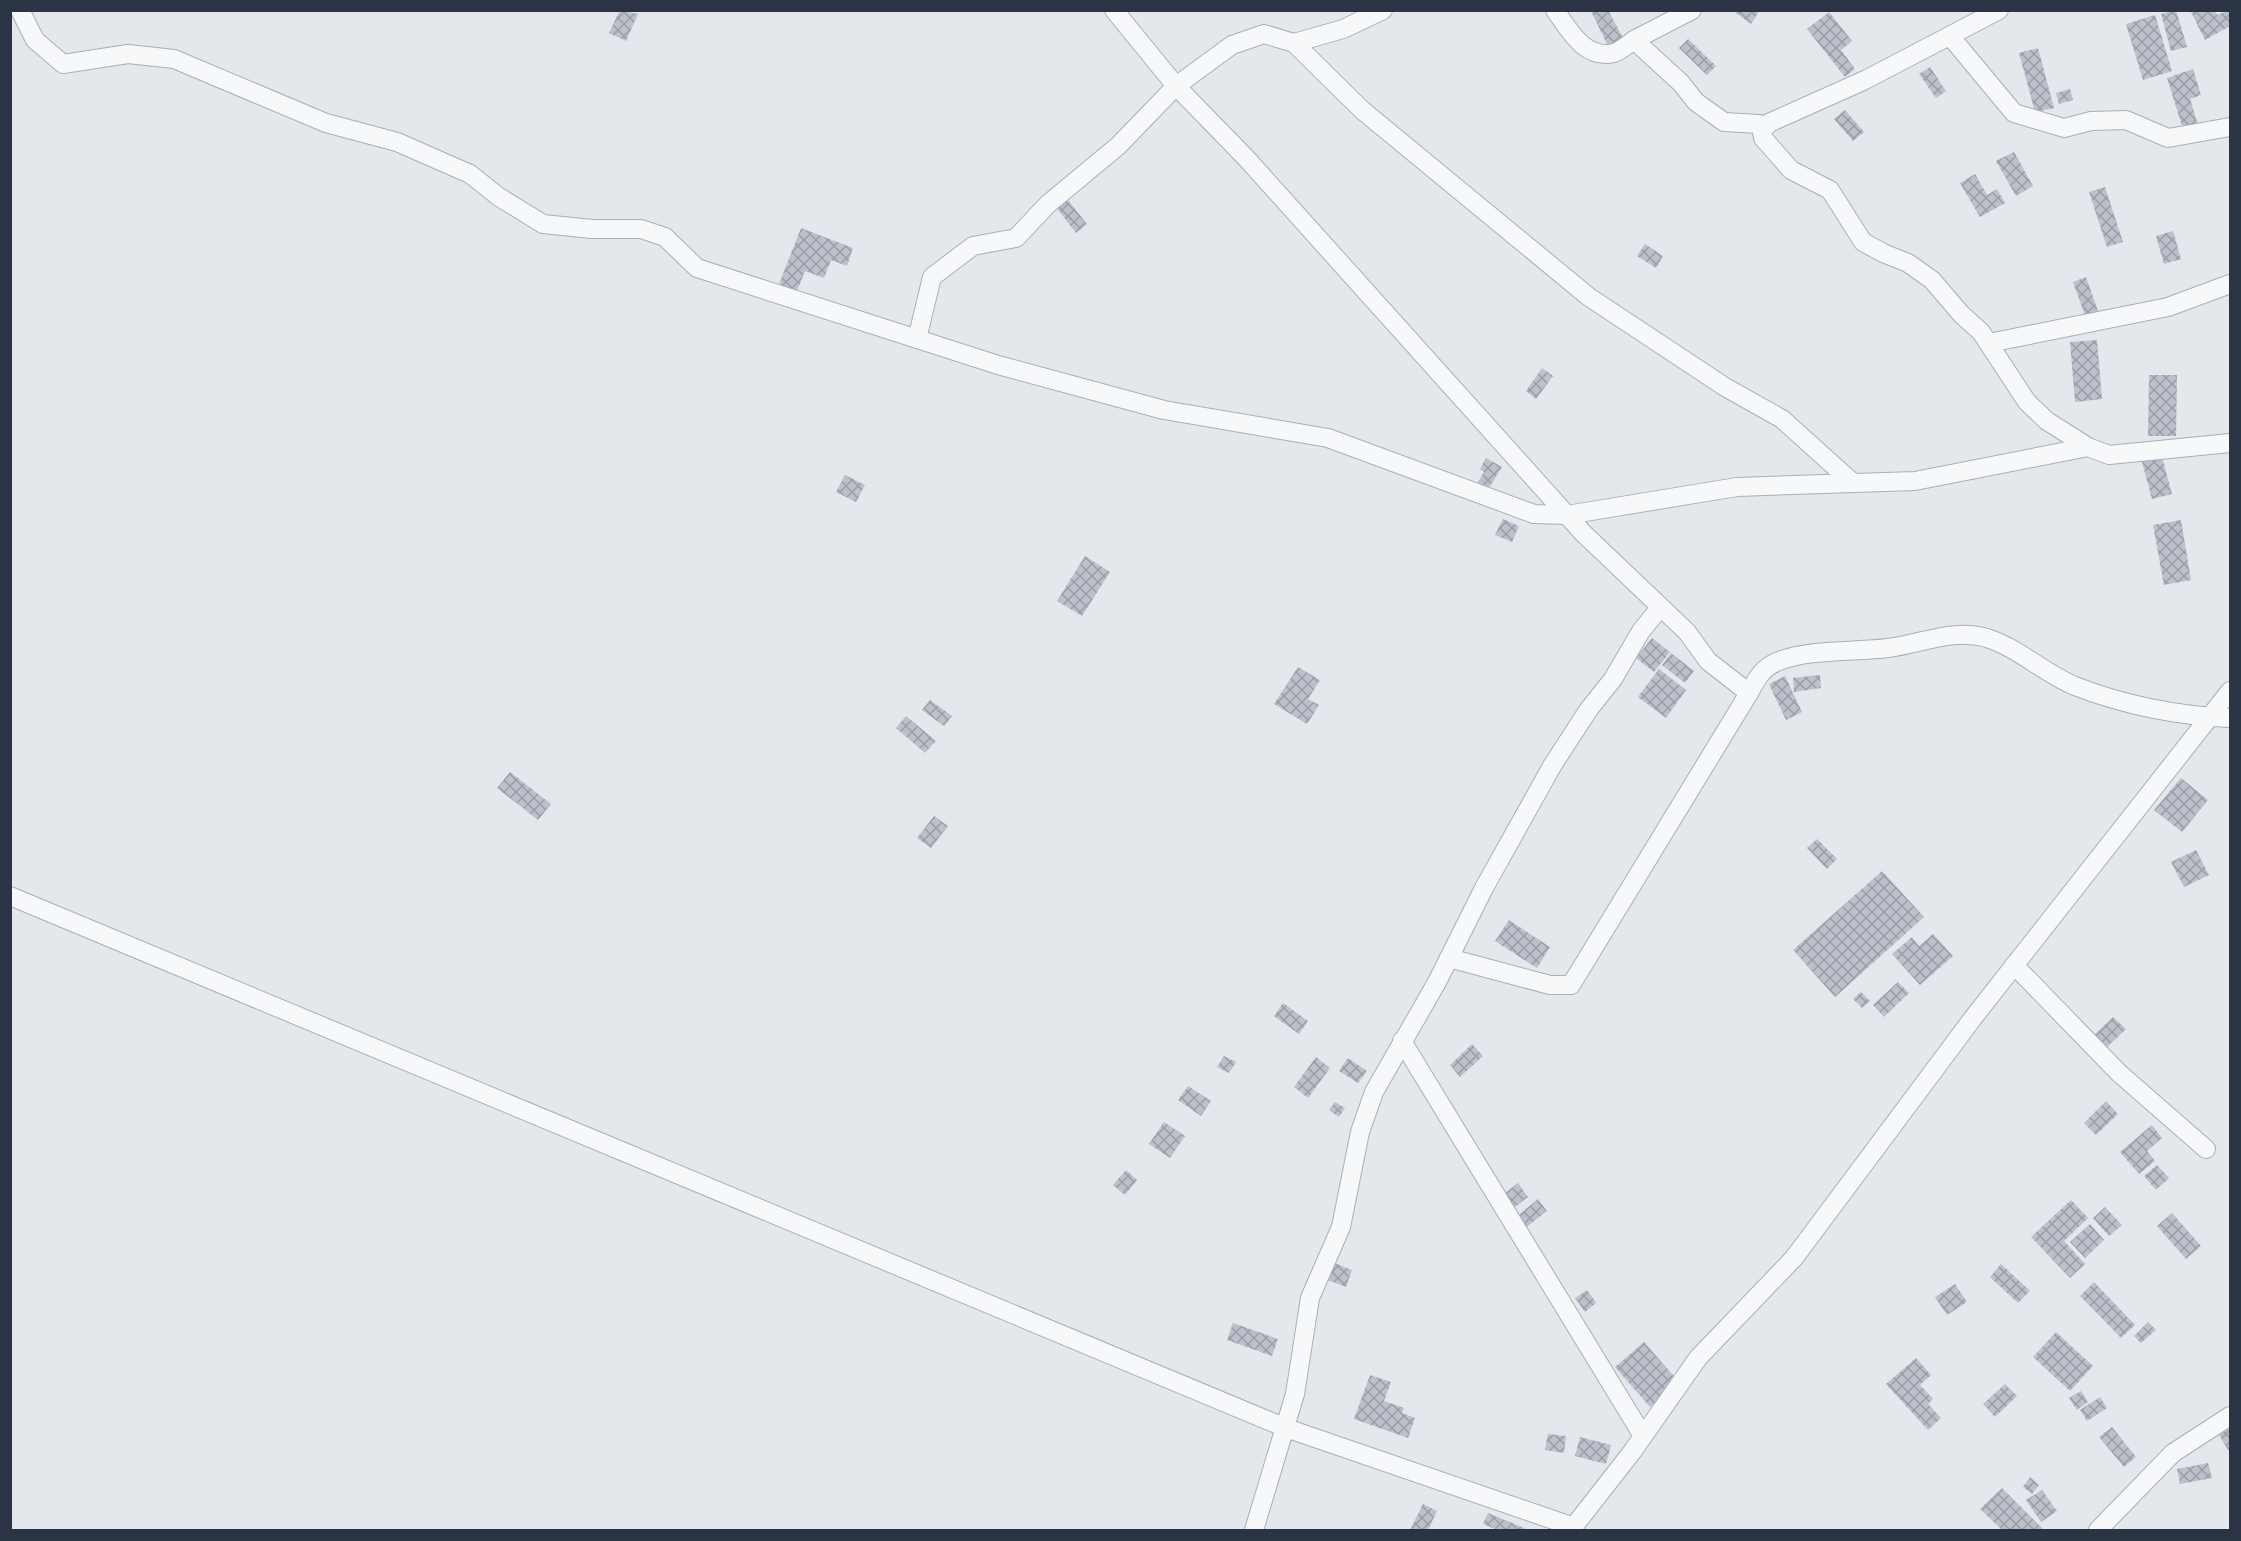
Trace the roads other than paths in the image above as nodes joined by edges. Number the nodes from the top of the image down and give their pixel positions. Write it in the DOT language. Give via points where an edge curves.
graph roads {
  1 [pos="20,10"];
  2 [pos="1114,10"];
  3 [pos="1383,10"];
  4 [pos="1555,10"];
  5 [pos="1692,10"];
  6 [pos="1999,10"];
  7 [pos="1950,36"];
  8 [pos="1634,40"];
  9 [pos="1294,43"];
  10 [pos="1176,86"];
  11 [pos="2230,127"];
  12 [pos="1762,131"];
  13 [pos="2230,284"];
  14 [pos="917,339"];
  15 [pos="1989,343"];
  16 [pos="2230,443"];
  17 [pos="2088,447"];
  18 [pos="1853,483"];
  19 [pos="1567,515"];
  20 [pos="1659,609"];
  21 [pos="2230,691"];
  22 [pos="1749,693"];
  23 [pos="2209,718"];
  24 [pos="2230,718"];
  25 [pos="10,896"];
  26 [pos="1449,958"];
  27 [pos="2014,965"];
  28 [pos="1402,1041"];
  29 [pos="2206,1149"];
  30 [pos="2230,1416"];
  31 [pos="1286,1428"];
  32 [pos="1643,1436"];
  33 [pos="1260,1526"];
  34 [pos="1573,1529"];
  35 [pos="2098,1530"];
  1 -- 14 [label="street" via="35,40 63,64 128,54 174,59 326,123 398,142 470,174 543,224 642,229 665,237 697,268"];
  2 -- 10 [label="street"];
  3 -- 9 [label="street" via="1343,29"];
  4 -- 8 [label="street" via="1578,43 1596,52 1614,53"];
  5 -- 8 [label="street"];
  6 -- 7 [label="street"];
  7 -- 11 [label="street" via="2014,112 2064,128 2091,121 2126,120 2168,138"];
  7 -- 12 [label="street" via="1769,123"];
  8 -- 12 [label="street" via="1696,102 1724,122 1759,124"];
  9 -- 10 [label="street" via="1264,34 1232,45"];
  9 -- 18 [label="street" via="1362,110 1589,297 1725,387 1782,418"];
  10 -- 14 [label="street" via="1118,146 1048,204 1016,238 973,246 932,278"];
  10 -- 19 [label="street"];
  12 -- 15 [label="street" via="1767,144 1791,170 1830,190 1863,242 1908,263 1932,280"];
  13 -- 15 [label="street" via="2168,307"];
  14 -- 19 [label="street" via="1164,410 1328,438 1534,514"];
  15 -- 17 [label="street" via="2027,402 2047,422"];
  16 -- 17 [label="street" via="2109,455"];
  17 -- 18 [label="street" via="1915,481"];
  18 -- 19 [label="street" via="1737,487"];
  19 -- 20 [label="street"];
  20 -- 22 [label="street" via="1687,632 1708,661"];
  20 -- 26 [label="street" via="1552,766"];
  21 -- 23 [label="street"];
  22 -- 23 [label="street" via="1760,672 1780,660 1833,651 1890,648 1961,634 1997,642 2074,686 2140,705"];
  22 -- 26 [label="street" via="1571,985 1550,985"];
  23 -- 24 [label="street"];
  23 -- 27 [label="street"];
  25 -- 31 [label="street"];
  26 -- 28 [label="street"];
  27 -- 29 [label="street" via="2119,1073"];
  27 -- 32 [label="street" via="1794,1258 1698,1358"];
  28 -- 31 [label="street" via="1374,1092 1360,1132 1341,1227 1310,1298"];
  28 -- 32 [label="street"];
  30 -- 35 [label="street" via="2173,1454"];
  31 -- 33 [label="street"];
  31 -- 34 [label="street"];
  32 -- 34 [label="street"];
}
